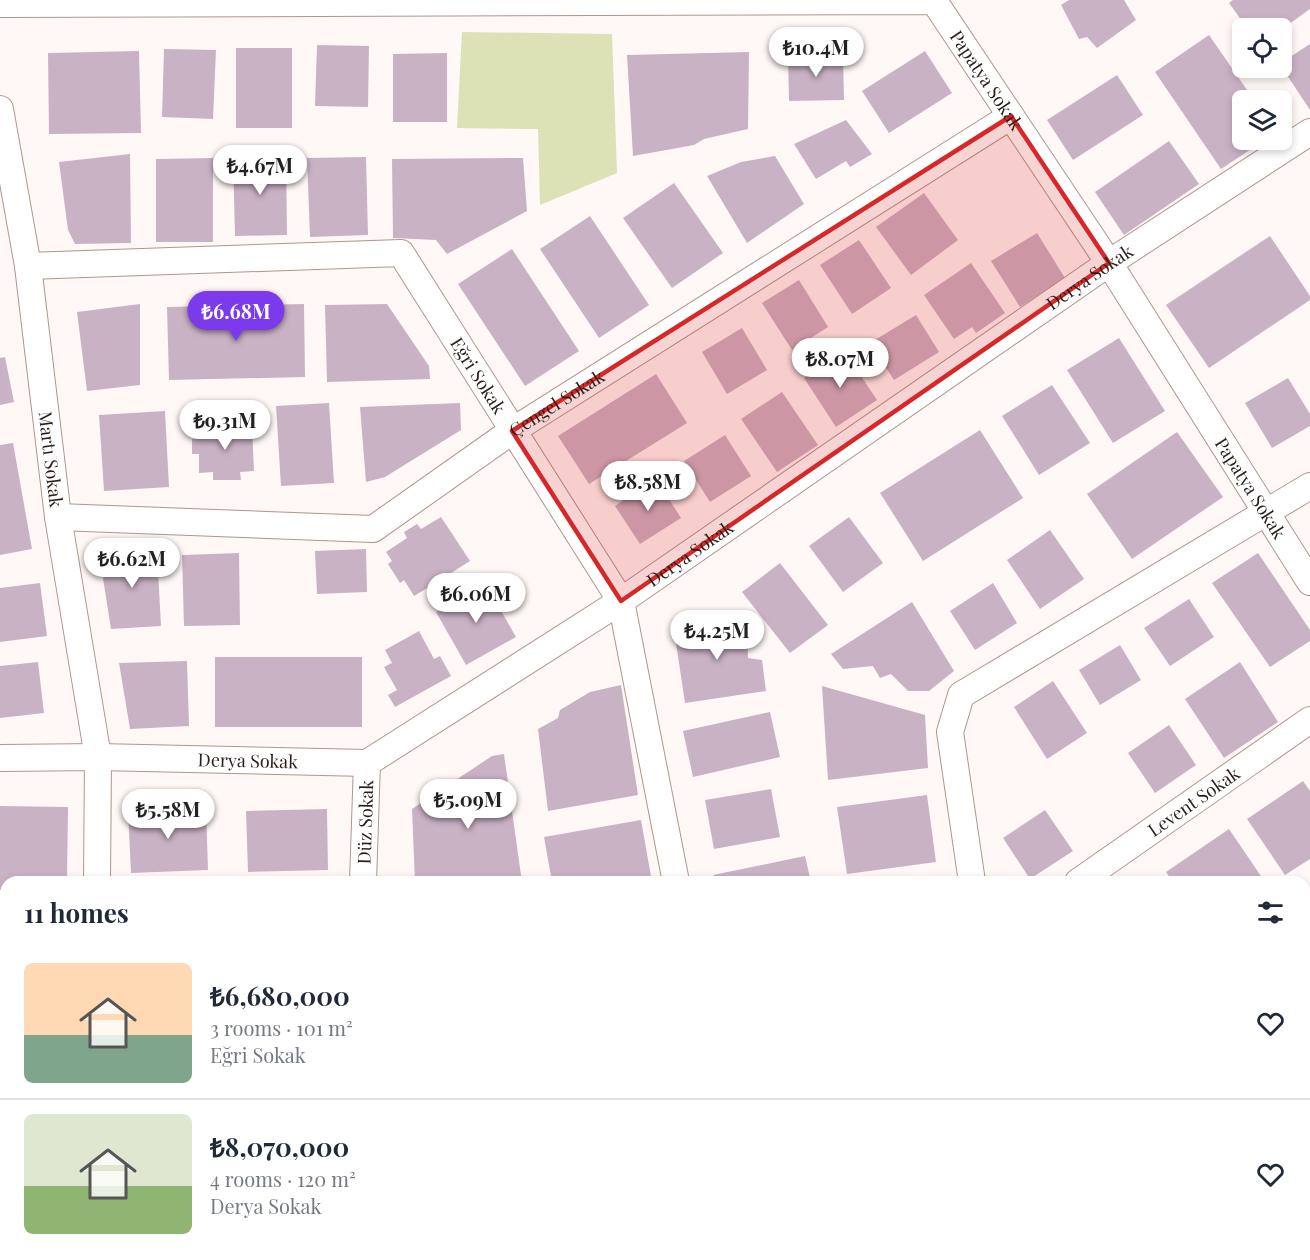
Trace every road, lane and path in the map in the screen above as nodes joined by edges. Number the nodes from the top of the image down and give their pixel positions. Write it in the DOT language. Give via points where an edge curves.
graph roads {
  1 [pos="0,4"];
  2 [pos="0,110"];
  3 [pos="1011,116"];
  4 [pos="1310,132"];
  5 [pos="1110,263"];
  6 [pos="28,266"];
  7 [pos="512,431"];
  8 [pos="1310,486"];
  9 [pos="1267,513"];
  10 [pos="58,517"];
  11 [pos="1310,582"];
  12 [pos="621,601"];
  13 [pos="1310,720"];
  14 [pos="98,757"];
  15 [pos="0,758"];
  16 [pos="367,763"];
  17 [pos="97,876"];
  18 [pos="363,876"];
  19 [pos="675,876"];
  20 [pos="971,876"];
  21 [pos="1087,876"];
  1 -- 3 [label="street, Papatya Sokak" via="934,1"];
  2 -- 6 [label="street, Martı Sokak"];
  3 -- 5 [label="street, Papatya Sokak"];
  3 -- 7 [label="street, Çengel Sokak"];
  4 -- 5 [label="street, Derya Sokak"];
  5 -- 9 [label="street, Papatya Sokak"];
  5 -- 12 [label="street, Derya Sokak"];
  6 -- 7 [label="street, Eğri Sokak" via="401,253"];
  6 -- 10 [label="street, Martı Sokak"];
  7 -- 10 [label="street, Çengel Sokak" via="373,529"];
  7 -- 12 [label="street, Eğri Sokak"];
  8 -- 9 [label="street"];
  9 -- 11 [label="street, Papatya Sokak"];
  9 -- 20 [label="street" via="961,695 950,732"];
  10 -- 14 [label="street, Martı Sokak"];
  12 -- 16 [label="street, Derya Sokak"];
  12 -- 19 [label="street, Eğri Sokak"];
  13 -- 21 [label="street, Levent Sokak"];
  14 -- 15 [label="street, Derya Sokak"];
  14 -- 16 [label="street, Derya Sokak"];
  14 -- 17 [label="street, Martı Sokak"];
  16 -- 18 [label="street, Düz Sokak"];
}
